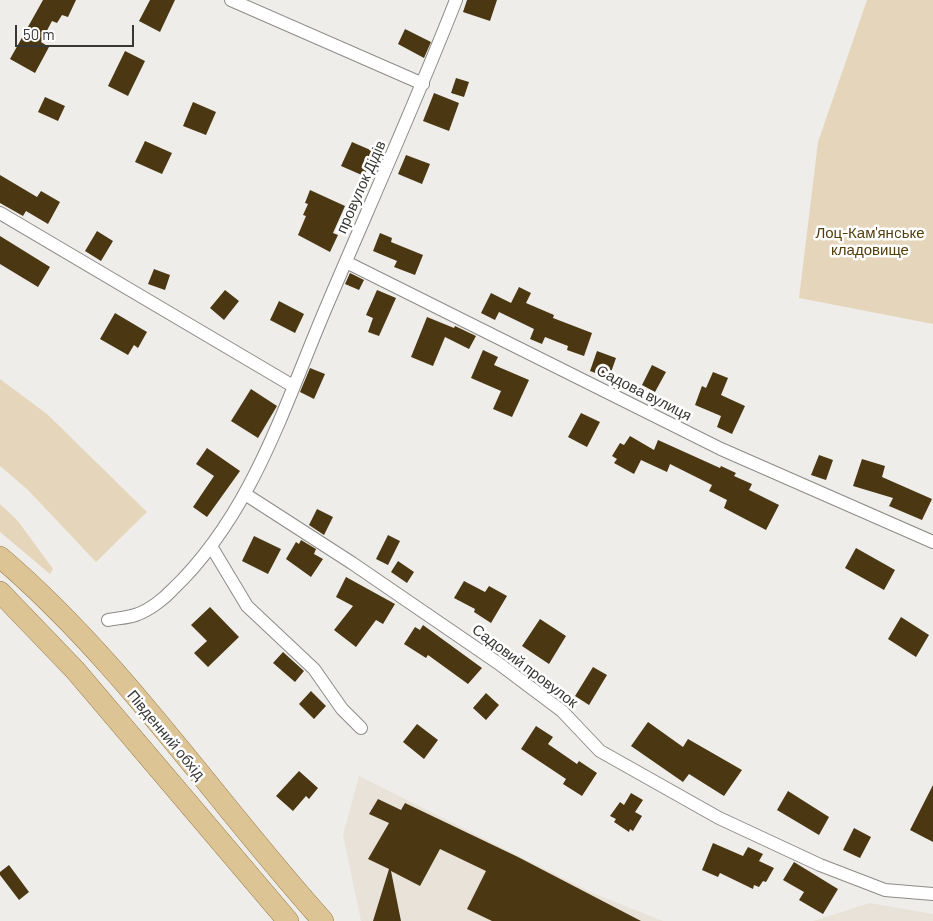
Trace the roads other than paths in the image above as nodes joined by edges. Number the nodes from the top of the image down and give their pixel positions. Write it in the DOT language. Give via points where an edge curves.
graph roads {
  1 [pos="232,0"];
  2 [pos="456,0"];
  3 [pos="423,84"];
  4 [pos="0,213"];
  5 [pos="346,262"];
  6 [pos="293,386"];
  7 [pos="246,494"];
  8 [pos="933,542"];
  9 [pos="210,546"];
  10 [pos="0,557"];
  11 [pos="0,592"];
  12 [pos="108,620"];
  13 [pos="361,728"];
  14 [pos="932,894"];
  15 [pos="288,921"];
  16 [pos="323,921"];
  1 -- 3 [label="street"];
  2 -- 3 [label="street, провулок Дідів"];
  3 -- 5 [label="street, провулок Дідів"];
  4 -- 6 [label="street"];
  5 -- 6 [label="street, провулок Дідів"];
  5 -- 8 [label="street, Садова вулиця" via="720,449"];
  6 -- 7 [label="street, провулок Дідів"];
  7 -- 9 [label="street, провулок Дідів"];
  7 -- 14 [label="street, Садовий провулок" via="352,562 498,663 562,711 600,751 719,818 820,865 884,890"];
  9 -- 12 [label="street, провулок Дідів" via="171,591 137,614"];
  9 -- 13 [label="street" via="247,606 314,669 342,709"];
  10 -- 16 [label="main road, Південний обхід" via="24,577 96,651"];
  11 -- 15 [label="main road, Південний обхід" via="75,670"];
}
